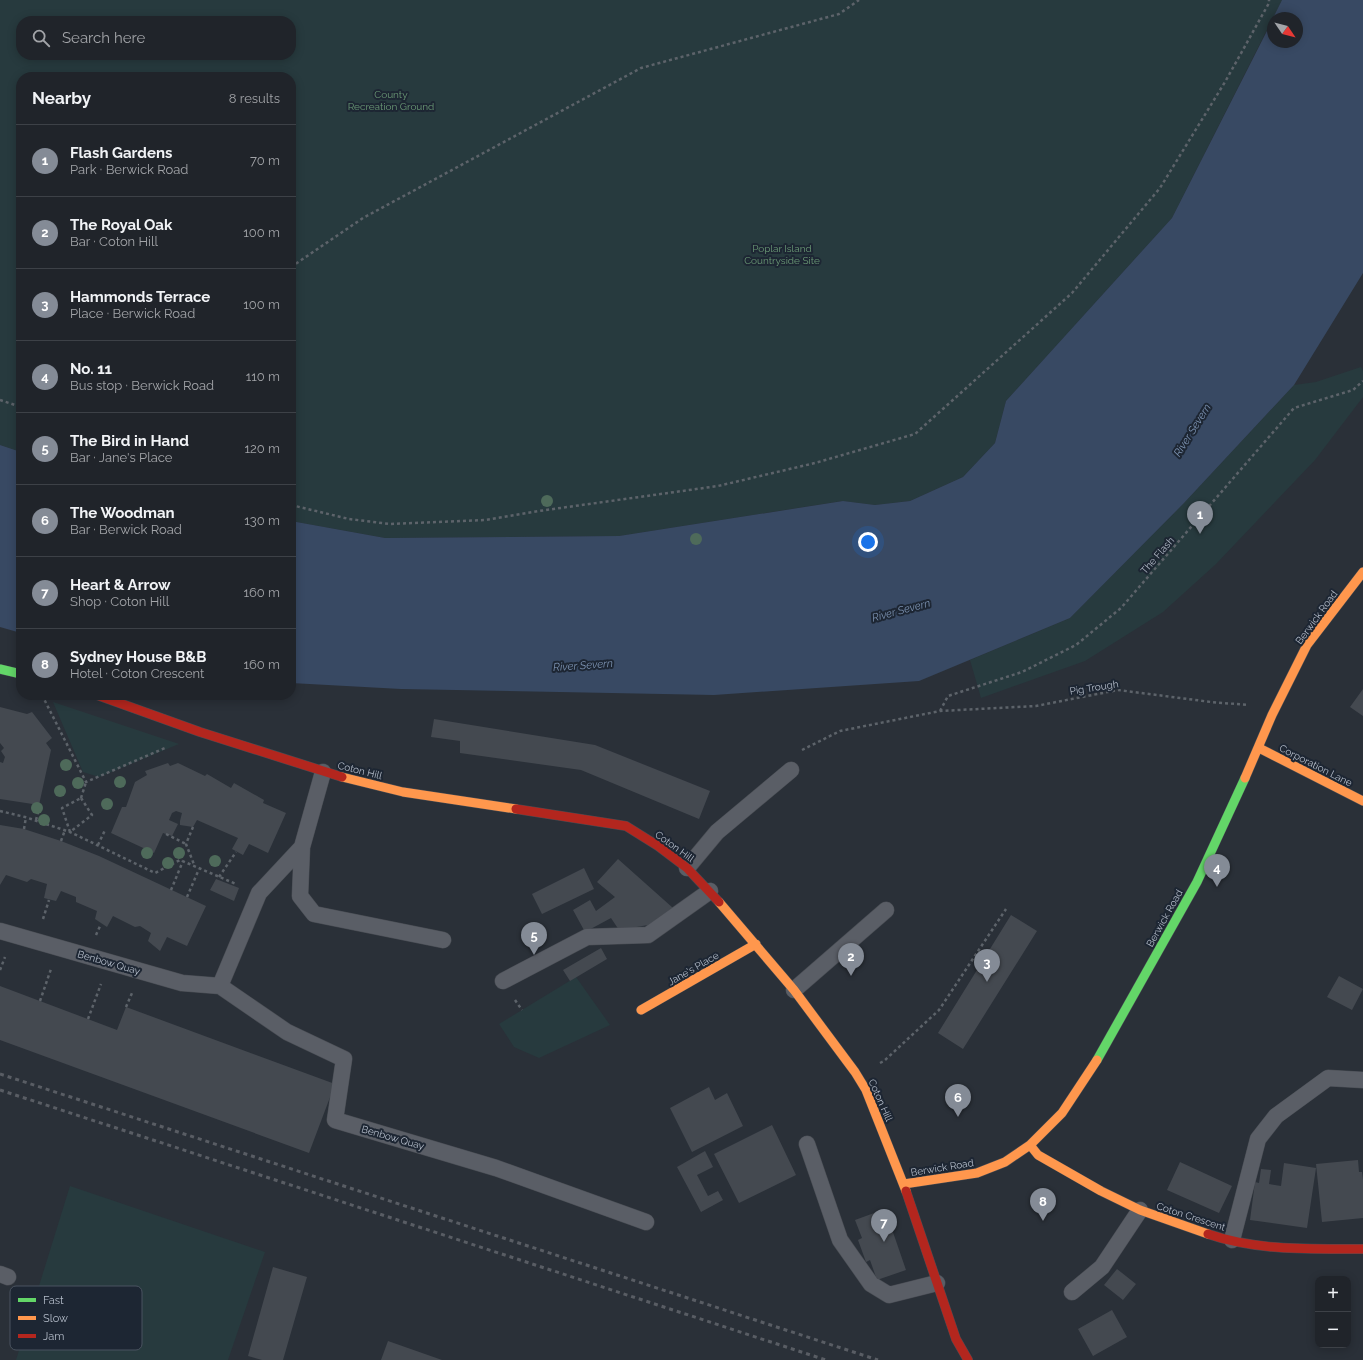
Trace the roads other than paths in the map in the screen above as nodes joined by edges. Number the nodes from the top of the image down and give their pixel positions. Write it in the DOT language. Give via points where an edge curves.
graph roads {
  1 [pos="1363,572"];
  2 [pos="0,669"];
  3 [pos="16,673"];
  4 [pos="111,700"];
  5 [pos="1259,748"];
  6 [pos="791,770"];
  7 [pos="323,772"];
  8 [pos="1363,801"];
  9 [pos="302,848"];
  10 [pos="687,868"];
  11 [pos="710,891"];
  12 [pos="886,910"];
  13 [pos="0,931"];
  14 [pos="443,940"];
  15 [pos="756,944"];
  16 [pos="503,981"];
  17 [pos="220,986"];
  18 [pos="794,990"];
  19 [pos="641,1010"];
  20 [pos="1363,1080"];
  21 [pos="807,1144"];
  22 [pos="1030,1145"];
  23 [pos="904,1184"];
  24 [pos="1140,1210"];
  25 [pos="646,1222"];
  26 [pos="1232,1240"];
  27 [pos="1363,1249"];
  28 [pos="937,1283"];
  29 [pos="1072,1292"];
  30 [pos="968,1360"];
  1 -- 5 [label="main road, Berwick Road" via="1307,645 1272,715"];
  2 -- 3 [label="main road"];
  4 -- 7 [label="main road, Coton Hill"];
  5 -- 8 [label="main road, Corporation Lane"];
  5 -- 22 [label="main road, Berwick Road" via="1197,882 1106,1045 1062,1113"];
  6 -- 10 [label="lane" via="717,832"];
  7 -- 9 [label="lane"];
  7 -- 10 [label="main road, Coton Hill" via="403,792 626,826"];
  9 -- 14 [label="lane" via="300,896 314,914"];
  9 -- 17 [label="lane" via="258,894"];
  10 -- 11 [label="main road, Coton Hill"];
  11 -- 15 [label="main road, Coton Hill"];
  11 -- 16 [label="lane" via="648,935 587,937"];
  12 -- 18 [label="lane"];
  13 -- 17 [label="lane, Benbow Quay" via="182,983"];
  15 -- 18 [label="main road, Coton Hill"];
  15 -- 19 [label="main road, Jane's Place"];
  17 -- 25 [label="lane, Benbow Quay" via="287,1032 344,1060 335,1120 496,1168"];
  18 -- 23 [label="main road, Coton Hill" via="855,1072 873,1108"];
  20 -- 26 [label="lane" via="1328,1078 1276,1116 1258,1139"];
  21 -- 28 [label="lane" via="840,1240 871,1284 889,1295"];
  22 -- 23 [label="main road, Berwick Road" via="1005,1162 977,1173"];
  22 -- 24 [label="main road, Coton Crescent" via="1038,1155"];
  23 -- 28 [label="main road, Coton Hill"];
  24 -- 26 [label="main road, Coton Crescent" via="1216,1237"];
  24 -- 29 [label="lane" via="1102,1267"];
  26 -- 27 [label="main road, Coton Crescent" via="1256,1245 1311,1249"];
  28 -- 30 [label="main road, Coton Hill" via="956,1339"];
}
